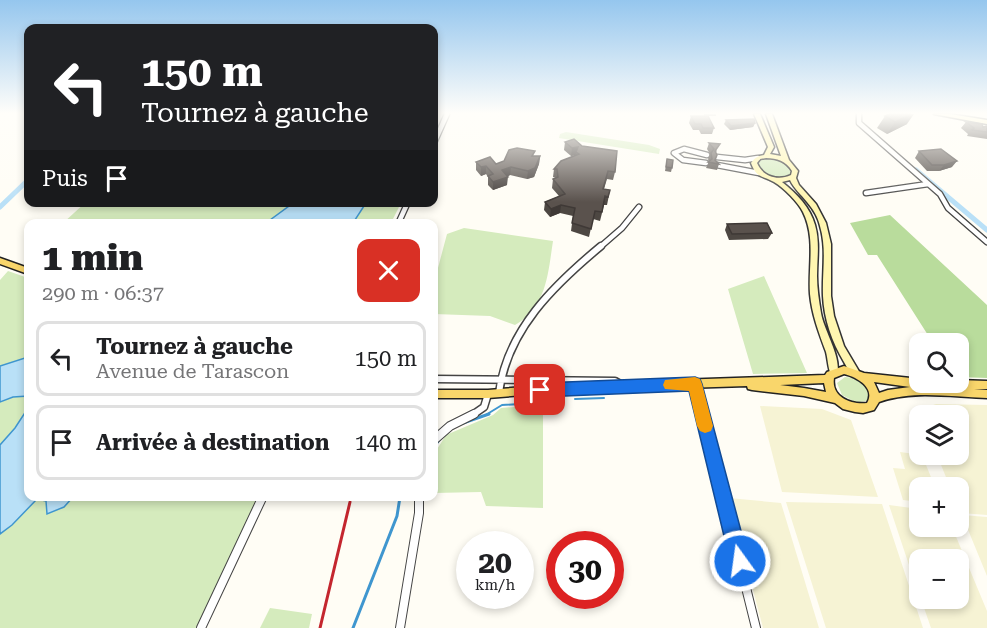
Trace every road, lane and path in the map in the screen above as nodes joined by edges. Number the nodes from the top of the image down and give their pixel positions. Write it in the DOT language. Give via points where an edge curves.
graph roads {
  1 [pos="769,143"];
  2 [pos="780,143"];
  3 [pos="883,143"];
  4 [pos="693,152"];
  5 [pos="707,155"];
  6 [pos="766,156"];
  7 [pos="717,157"];
  8 [pos="758,158"];
  9 [pos="691,160"];
  10 [pos="786,160"];
  11 [pos="706,163"];
  12 [pos="717,165"];
  13 [pos="759,173"];
  14 [pos="792,177"];
  15 [pos="776,180"];
  16 [pos="928,184"];
  17 [pos="866,193"];
  18 [pos="639,207"];
  19 [pos="987,242"];
  20 [pos="0,261"];
  21 [pos="24,270"];
  22 [pos="859,375"];
  23 [pos="831,376"];
  24 [pos="438,379"];
  25 [pos="499,381"];
  26 [pos="695,384"];
  27 [pos="732,384"];
  28 [pos="987,385"];
  29 [pos="622,386"];
  30 [pos="438,394"];
  31 [pos="493,394"];
  32 [pos="987,394"];
  33 [pos="837,399"];
  34 [pos="875,399"];
  35 [pos="438,436"];
  36 [pos="261,501"];
  37 [pos="419,501"];
  38 [pos="201,628"];
  39 [pos="400,628"];
  40 [pos="756,628"];
  1 -- 6 [label="street"];
  2 -- 10 [label="street"];
  3 -- 16 [label="street"];
  4 -- 5 [label="street"];
  4 -- 9 [label="street"];
  4 -- 9 [label="street" via="680,149 674,153 679,159"];
  6 -- 8 [label="street"];
  6 -- 10 [label="street"];
  7 -- 8 [label="street"];
  8 -- 13 [label="street" via="754,166"];
  9 -- 11 [label="street"];
  10 -- 14 [label="street" via="795,168"];
  12 -- 13 [label="street"];
  13 -- 15 [label="street"];
  14 -- 15 [label="street"];
  14 -- 22 [label="street" via="817,209 824,226 829,310 840,347"];
  15 -- 23 [label="street" via="802,203 813,228 815,305 832,358"];
  16 -- 17 [label="street"];
  16 -- 19 [label="street" via="948,208"];
  18 -- 25 [label="street" via="535,310"];
  20 -- 21 [label="main road"];
  22 -- 23 [label="main road" via="844,370"];
  22 -- 28 [label="main road" via="916,383"];
  22 -- 34 [label="main road" via="873,388"];
  23 -- 27 [label="main road"];
  23 -- 33 [label="main road" via="831,393"];
  24 -- 25 [label="street"];
  25 -- 29 [label="street" via="615,381"];
  25 -- 31 [label="street"];
  26 -- 27 [label="main road"];
  26 -- 29 [label="main road"];
  26 -- 40 [label="street"];
  27 -- 33 [label="main road"];
  29 -- 31 [label="main road"];
  30 -- 31 [label="main road"];
  31 -- 35 [label="street" via="481,412 453,423"];
  32 -- 34 [label="main road" via="908,392"];
  33 -- 34 [label="main road" via="857,409 870,407"];
  36 -- 38 [label="street"];
  37 -- 39 [label="street"];
}
